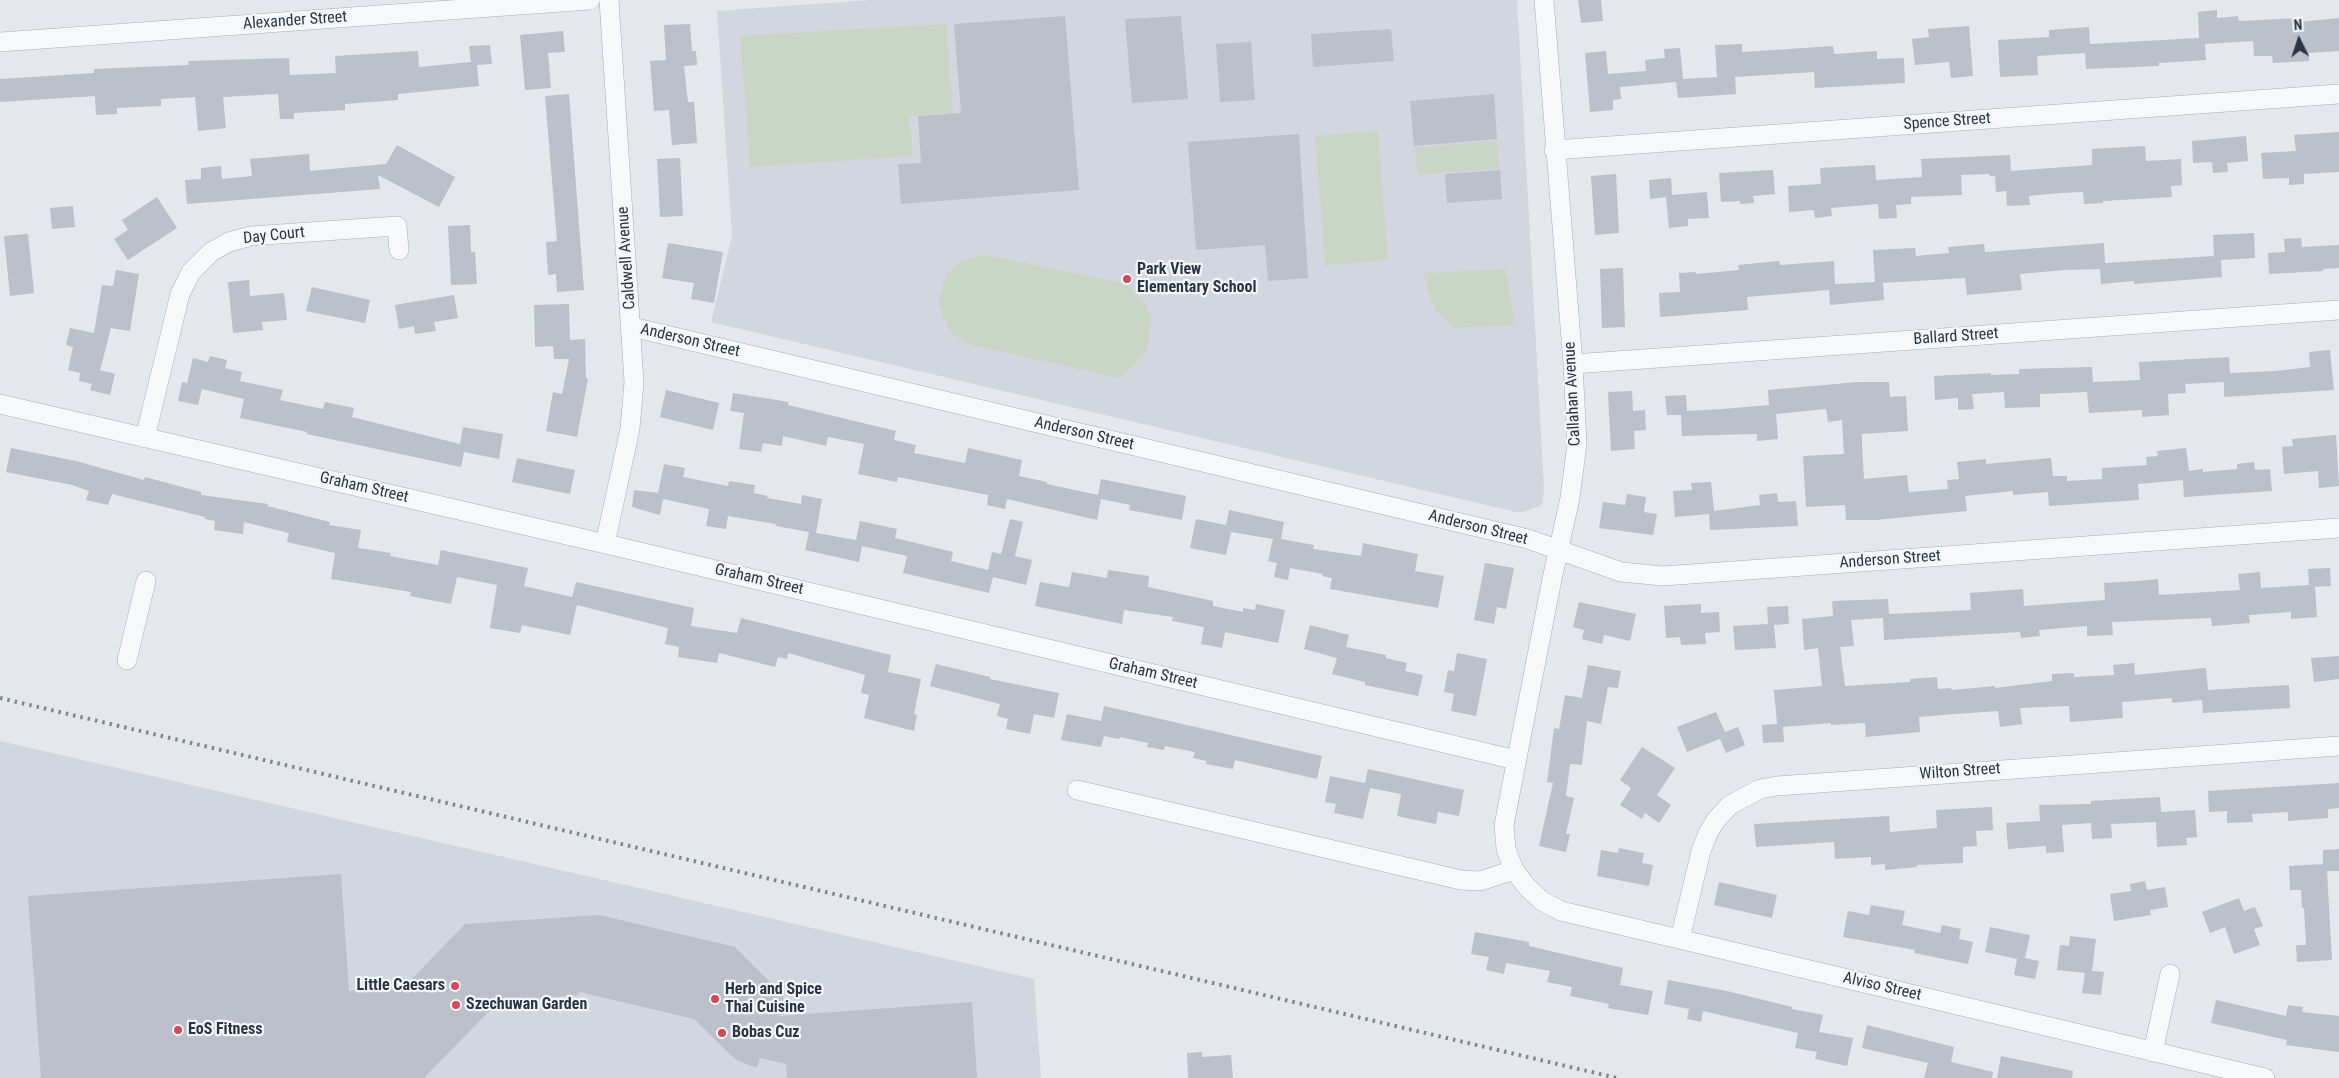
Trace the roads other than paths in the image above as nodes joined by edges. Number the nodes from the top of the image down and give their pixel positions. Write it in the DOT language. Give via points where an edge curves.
graph roads {
  1 [pos="590,0"];
  2 [pos="609,0"];
  3 [pos="1544,0"];
  4 [pos="0,42"];
  5 [pos="2339,94"];
  6 [pos="1554,150"];
  7 [pos="399,250"];
  8 [pos="2339,310"];
  9 [pos="632,327"];
  10 [pos="1573,364"];
  11 [pos="0,404"];
  12 [pos="146,438"];
  13 [pos="2339,528"];
  14 [pos="605,544"];
  15 [pos="1559,550"];
  16 [pos="146,581"];
  17 [pos="127,660"];
  18 [pos="2339,746"];
  19 [pos="1516,760"];
  20 [pos="1077,790"];
  21 [pos="1514,870"];
  22 [pos="1680,939"];
  23 [pos="2170,974"];
  24 [pos="2154,1052"];
  25 [pos="2265,1078"];
  1 -- 4 [label="street, Alexander Street"];
  2 -- 9 [label="street, Caldwell Avenue"];
  3 -- 6 [label="street, Callahan Avenue"];
  5 -- 6 [label="street, Spence Street"];
  6 -- 10 [label="street, Callahan Avenue"];
  7 -- 12 [label="street, Day Court" via="397,226 251,236 229,242 211,252 191,272 180,294"];
  8 -- 10 [label="street, Ballard Street"];
  9 -- 14 [label="street, Caldwell Avenue" via="634,382 630,429"];
  9 -- 15 [label="street, Anderson Street" via="1528,539"];
  10 -- 15 [label="street, Callahan Avenue" via="1577,444"];
  11 -- 12 [label="street, Graham Street"];
  12 -- 14 [label="street, Graham Street"];
  13 -- 15 [label="street, Anderson Street" via="1663,576 1621,572"];
  14 -- 19 [label="street, Graham Street"];
  15 -- 19 [label="street, Callahan Avenue"];
  16 -- 17 [label="street"];
  18 -- 22 [label="street, Wilton Street" via="1760,789 1730,805 1708,833"];
  19 -- 21 [label="street, Callahan Avenue" via="1504,825 1506,848"];
  20 -- 21 [label="street" via="1461,880 1480,881"];
  21 -- 22 [label="street, Alviso Street" via="1542,901 1561,911"];
  22 -- 24 [label="street, Alviso Street"];
  23 -- 24 [label="street"];
  24 -- 25 [label="street, Alviso Street"];
}
